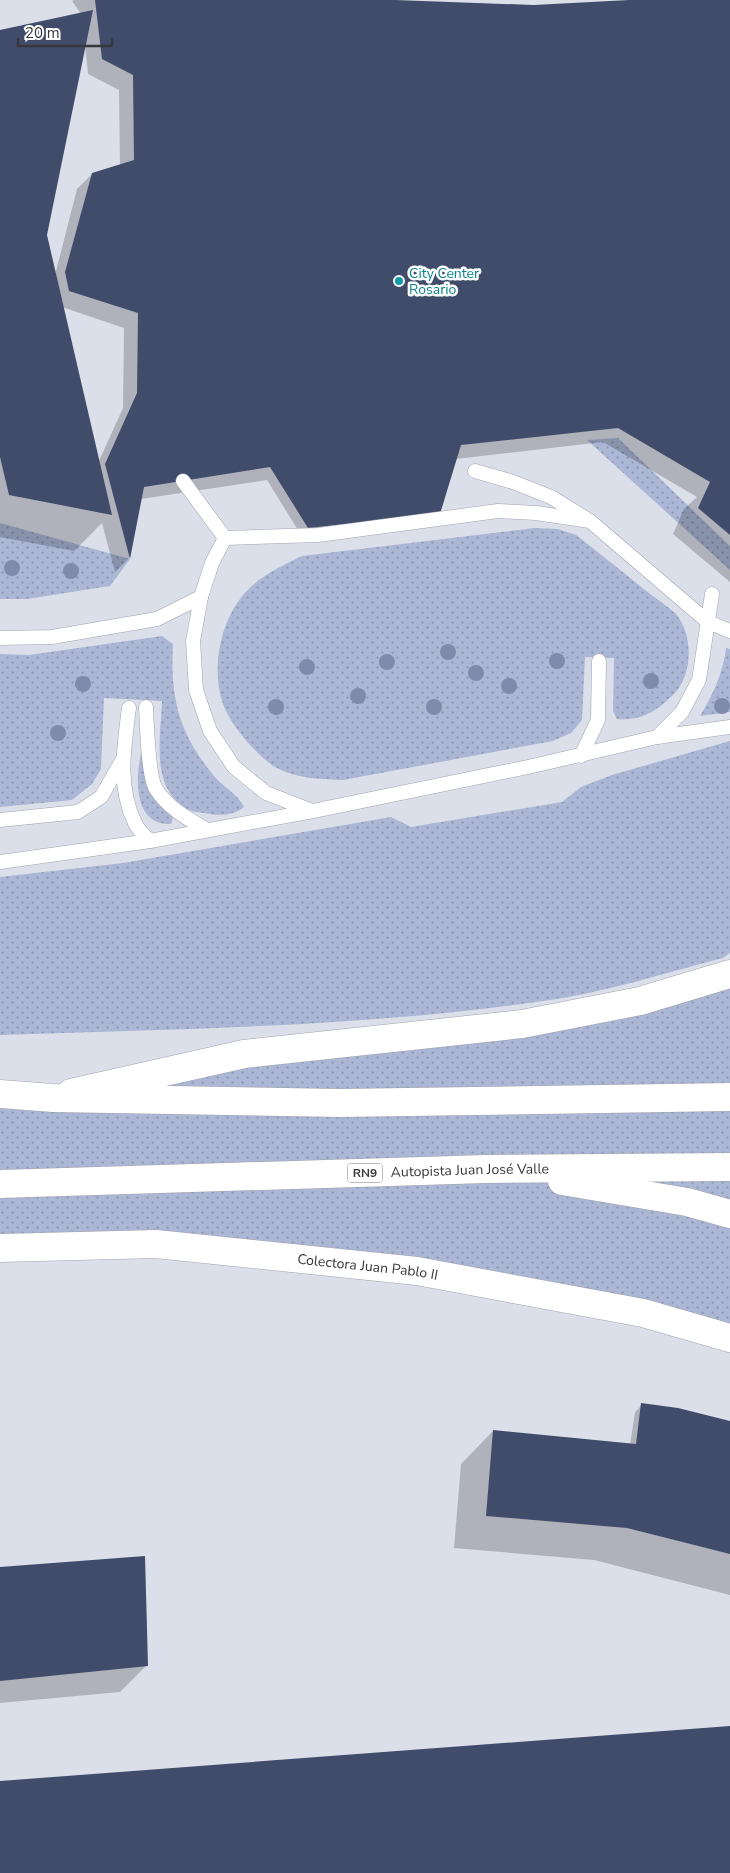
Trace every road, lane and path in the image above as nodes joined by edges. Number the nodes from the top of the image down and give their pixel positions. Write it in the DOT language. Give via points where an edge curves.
graph roads {
  1 [pos="475,471"];
  2 [pos="183,481"];
  3 [pos="590,521"];
  4 [pos="225,538"];
  5 [pos="712,594"];
  6 [pos="202,598"];
  7 [pos="708,622"];
  8 [pos="730,631"];
  9 [pos="0,638"];
  10 [pos="599,661"];
  11 [pos="146,707"];
  12 [pos="130,708"];
  13 [pos="730,727"];
  14 [pos="657,737"];
  15 [pos="582,756"];
  16 [pos="123,759"];
  17 [pos="313,811"];
  18 [pos="0,820"];
  19 [pos="207,830"];
  20 [pos="150,841"];
  21 [pos="0,862"];
  22 [pos="730,974"];
  23 [pos="0,1094"];
  24 [pos="730,1097"];
  25 [pos="52,1098"];
  26 [pos="730,1167"];
  27 [pos="486,1169"];
  28 [pos="0,1184"];
  29 [pos="730,1214"];
  30 [pos="0,1248"];
  31 [pos="730,1338"];
  1 -- 3 [label="lane" via="551,497"];
  2 -- 4 [label="lane"];
  3 -- 4 [label="lane" via="498,511 318,535"];
  3 -- 7 [label="lane"];
  4 -- 6 [label="lane" via="212,563"];
  5 -- 7 [label="lane"];
  6 -- 9 [label="lane" via="157,620 52,637"];
  6 -- 17 [label="lane" via="194,641 196,690 210,731 234,767 266,793"];
  7 -- 8 [label="lane"];
  7 -- 14 [label="lane" via="699,680 682,712"];
  10 -- 15 [label="lane" via="598,720"];
  11 -- 19 [label="lane" via="154,788 175,810"];
  12 -- 16 [label="lane"];
  13 -- 14 [label="lane"];
  14 -- 15 [label="lane"];
  15 -- 17 [label="lane"];
  16 -- 18 [label="lane" via="101,798 78,812"];
  16 -- 20 [label="lane" via="124,794 136,825"];
  17 -- 19 [label="lane"];
  19 -- 20 [label="lane"];
  20 -- 21 [label="lane"];
  22 -- 25 [label="main road" via="640,1001 522,1024 244,1054"];
  23 -- 25 [label="main road"];
  24 -- 25 [label="main road" via="350,1103"];
  26 -- 27 [label="main road, Autopista Juan José Valle / RN9"];
  27 -- 28 [label="main road, Autopista Juan José Valle / RN9"];
  27 -- 29 [label="main road" via="687,1202"];
  30 -- 31 [label="main road, Colectora Juan Pablo II" via="156,1244 417,1271 643,1313"];
}
